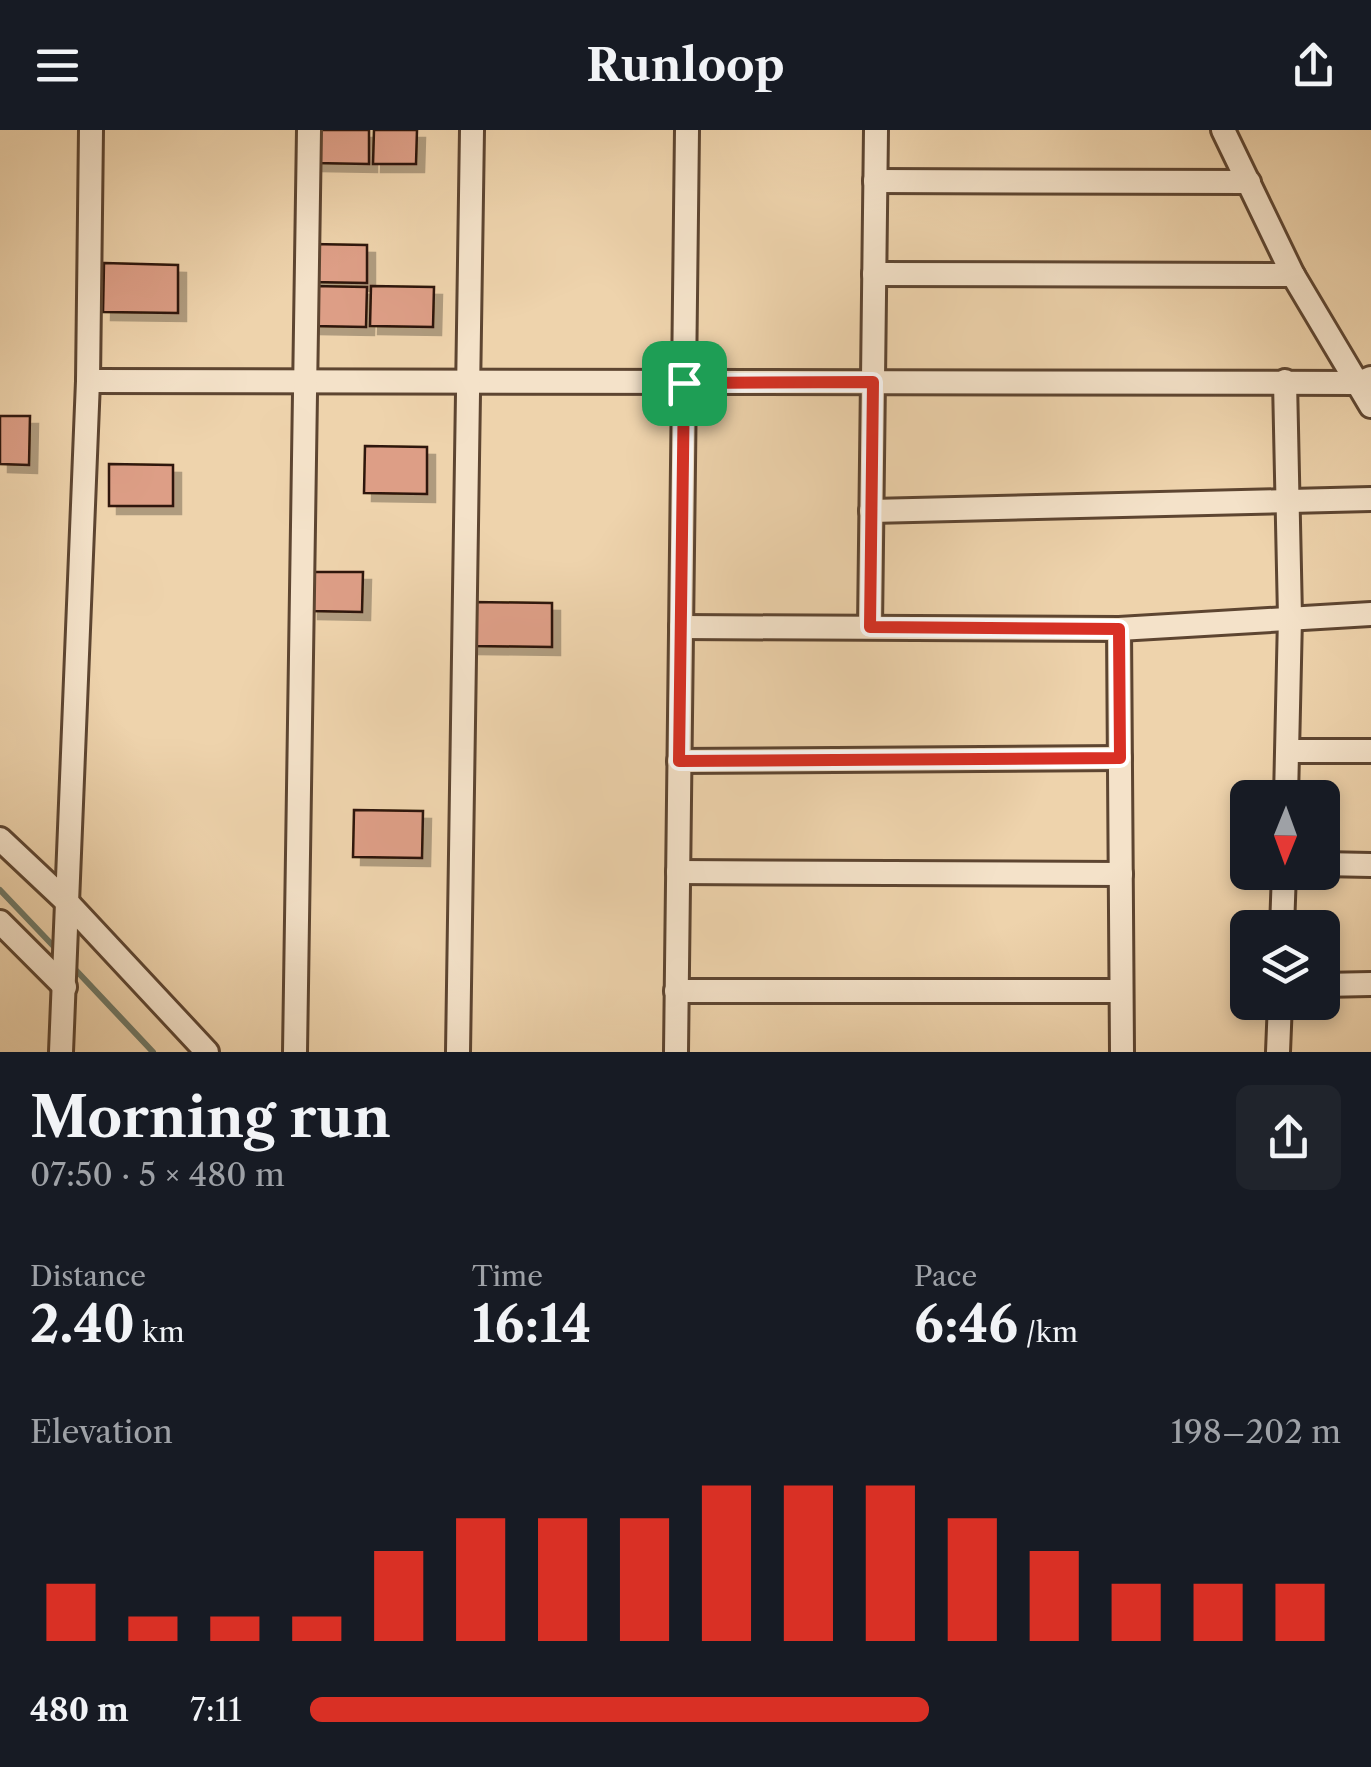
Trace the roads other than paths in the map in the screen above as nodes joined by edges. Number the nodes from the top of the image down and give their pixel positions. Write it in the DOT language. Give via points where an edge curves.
graph roads {
  1 [pos="91,130"];
  2 [pos="309,130"];
  3 [pos="472,130"];
  4 [pos="686,130"];
  5 [pos="876,130"];
  6 [pos="1223,130"];
  7 [pos="875,181"];
  8 [pos="1248,182"];
  9 [pos="874,274"];
  10 [pos="1294,275"];
  11 [pos="88,380"];
  12 [pos="1285,381"];
  13 [pos="1365,381"];
  14 [pos="873,382"];
  15 [pos="307,383"];
  16 [pos="684,383"];
  17 [pos="470,384"];
  18 [pos="1371,406"];
  19 [pos="1371,500"];
  20 [pos="1287,504"];
  21 [pos="871,511"];
  22 [pos="1371,614"];
  23 [pos="1290,617"];
  24 [pos="681,627"];
  25 [pos="870,627"];
  26 [pos="1119,629"];
  27 [pos="1288,751"];
  28 [pos="1371,752"];
  29 [pos="1120,758"];
  30 [pos="679,761"];
  31 [pos="1287,780"];
  32 [pos="0,839"];
  33 [pos="1340,864"];
  34 [pos="1371,865"];
  35 [pos="678,872"];
  36 [pos="1120,874"];
  37 [pos="68,903"];
  38 [pos="0,922"];
  39 [pos="1371,984"];
  40 [pos="1340,985"];
  41 [pos="64,987"];
  42 [pos="1121,991"];
  43 [pos="676,992"];
  44 [pos="1279,1020"];
  45 [pos="62,1052"];
  46 [pos="207,1052"];
  47 [pos="295,1052"];
  48 [pos="458,1052"];
  49 [pos="676,1052"];
  50 [pos="1122,1052"];
  51 [pos="1278,1052"];
  1 -- 11 [label="street"];
  2 -- 15 [label="street"];
  3 -- 17 [label="street"];
  4 -- 16 [label="street"];
  5 -- 7 [label="street"];
  6 -- 8 [label="street"];
  7 -- 8 [label="street"];
  7 -- 9 [label="street"];
  8 -- 10 [label="street"];
  9 -- 10 [label="street"];
  9 -- 14 [label="street"];
  10 -- 13 [label="street"];
  11 -- 15 [label="street"];
  11 -- 37 [label="street"];
  12 -- 13 [label="street"];
  12 -- 14 [label="street"];
  12 -- 20 [label="street"];
  13 -- 18 [label="street"];
  14 -- 16 [label="street"];
  14 -- 21 [label="street"];
  15 -- 17 [label="street"];
  15 -- 47 [label="street"];
  16 -- 17 [label="street"];
  16 -- 24 [label="street"];
  17 -- 48 [label="street"];
  19 -- 20 [label="street"];
  20 -- 21 [label="street"];
  20 -- 23 [label="street"];
  21 -- 25 [label="street"];
  22 -- 23 [label="street"];
  23 -- 26 [label="street"];
  23 -- 27 [label="street"];
  24 -- 25 [label="street"];
  24 -- 30 [label="street"];
  25 -- 26 [label="street"];
  26 -- 29 [label="street"];
  27 -- 28 [label="street"];
  27 -- 31 [label="street"];
  29 -- 30 [label="street"];
  29 -- 36 [label="street"];
  30 -- 35 [label="street"];
  32 -- 37 [label="street"];
  33 -- 34 [label="street"];
  35 -- 36 [label="street"];
  35 -- 43 [label="street"];
  36 -- 42 [label="street"];
  37 -- 41 [label="street"];
  37 -- 46 [label="street"];
  38 -- 41 [label="street"];
  39 -- 40 [label="street"];
  41 -- 45 [label="street"];
  42 -- 43 [label="street"];
  42 -- 50 [label="street"];
  43 -- 49 [label="street"];
  44 -- 51 [label="street"];
}
